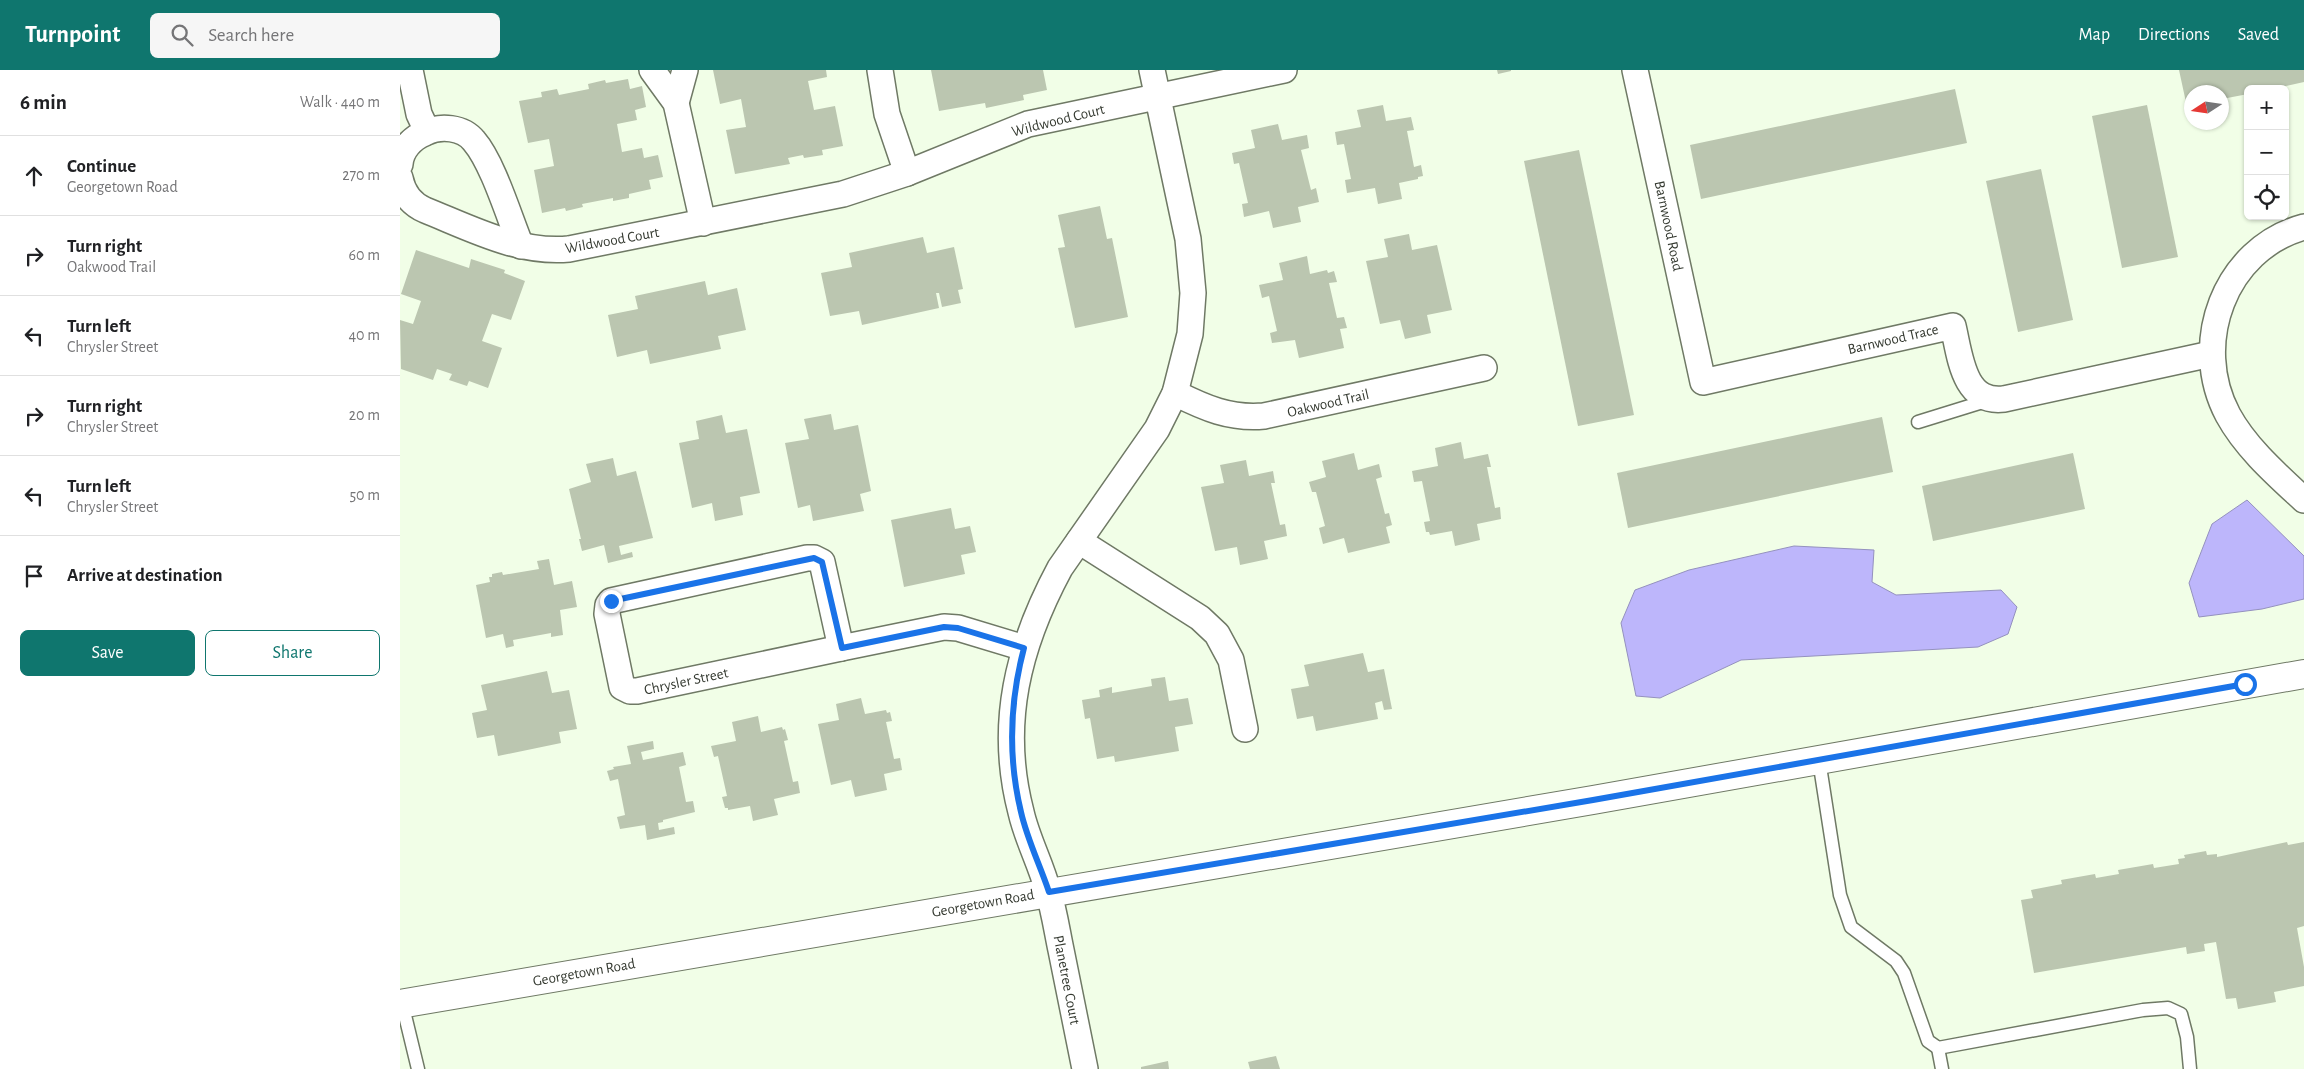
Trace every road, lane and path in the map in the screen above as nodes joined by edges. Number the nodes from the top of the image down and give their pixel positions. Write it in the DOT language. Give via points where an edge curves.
graph roads {
  1 [pos="410,70"];
  2 [pos="652,70"];
  3 [pos="685,70"];
  4 [pos="880,70"];
  5 [pos="1152,70"];
  6 [pos="1284,70"];
  7 [pos="1635,70"];
  8 [pos="1157,97"];
  9 [pos="676,103"];
  10 [pos="427,131"];
  11 [pos="400,164"];
  12 [pos="907,173"];
  13 [pos="400,178"];
  14 [pos="703,223"];
  15 [pos="2304,227"];
  16 [pos="521,246"];
  17 [pos="2211,354"];
  18 [pos="1484,368"];
  19 [pos="1703,382"];
  20 [pos="1175,393"];
  21 [pos="1992,399"];
  22 [pos="1918,422"];
  23 [pos="2304,500"];
  24 [pos="1079,541"];
  25 [pos="842,648"];
  26 [pos="1024,648"];
  27 [pos="2304,674"];
  28 [pos="1245,728"];
  29 [pos="1819,760"];
  30 [pos="1049,892"];
  31 [pos="401,1004"];
  32 [pos="1938,1048"];
  33 [pos="418,1069"];
  34 [pos="1084,1069"];
  35 [pos="1942,1069"];
  36 [pos="2190,1069"];
  1 -- 10 [label="street" via="419,114"];
  2 -- 9 [label="street"];
  3 -- 9 [label="street"];
  4 -- 12 [label="street" via="888,114"];
  5 -- 8 [label="street"];
  6 -- 8 [label="street"];
  7 -- 19 [label="street, Barnwood Road"];
  8 -- 12 [label="street, Wildwood Court" via="1028,124"];
  8 -- 20 [label="street" via="1188,239 1192,280 1190,334"];
  9 -- 14 [label="street"];
  10 -- 11 [label="street" via="407,146"];
  10 -- 16 [label="street" via="456,130 474,140 485,157"];
  12 -- 14 [label="street, Wildwood Court" via="843,194"];
  13 -- 16 [label="street, Wildwood Court" via="417,207"];
  14 -- 16 [label="street, Wildwood Court" via="569,249 542,250"];
  15 -- 17 [label="street" via="2274,240 2253,256 2234,277 2217,313"];
  17 -- 21 [label="street"];
  17 -- 23 [label="street" via="2220,398 2228,415 2269,467"];
  18 -- 20 [label="street, Oakwood Trail" via="1246,418 1219,413"];
  19 -- 21 [label="street, Barnwood Trace" via="1953,326 1966,379 1978,395"];
  20 -- 24 [label="street" via="1150,440"];
  21 -- 22 [label="lane"];
  24 -- 26 [label="street" via="1046,593"];
  24 -- 28 [label="street" via="1200,618 1217,634 1231,660"];
  25 -- 25 [label="street, Chrysler Street" via="630,691 622,687 607,614 608,605 615,598 814,558 822,562"];
  25 -- 26 [label="street, Chrysler Street" via="944,627 958,628"];
  26 -- 30 [label="street" via="1014,692 1014,780 1021,814"];
  27 -- 29 [label="main road, Georgetown Road"];
  29 -- 30 [label="main road, Georgetown Road"];
  29 -- 32 [label="lane" via="1840,895 1850,927 1896,961 1904,973 1928,1041"];
  30 -- 31 [label="main road, Georgetown Road"];
  30 -- 34 [label="street, Planetree Court"];
  31 -- 33 [label="lane"];
  32 -- 35 [label="lane"];
  32 -- 36 [label="lane" via="2168,1008 2181,1014"];
}
